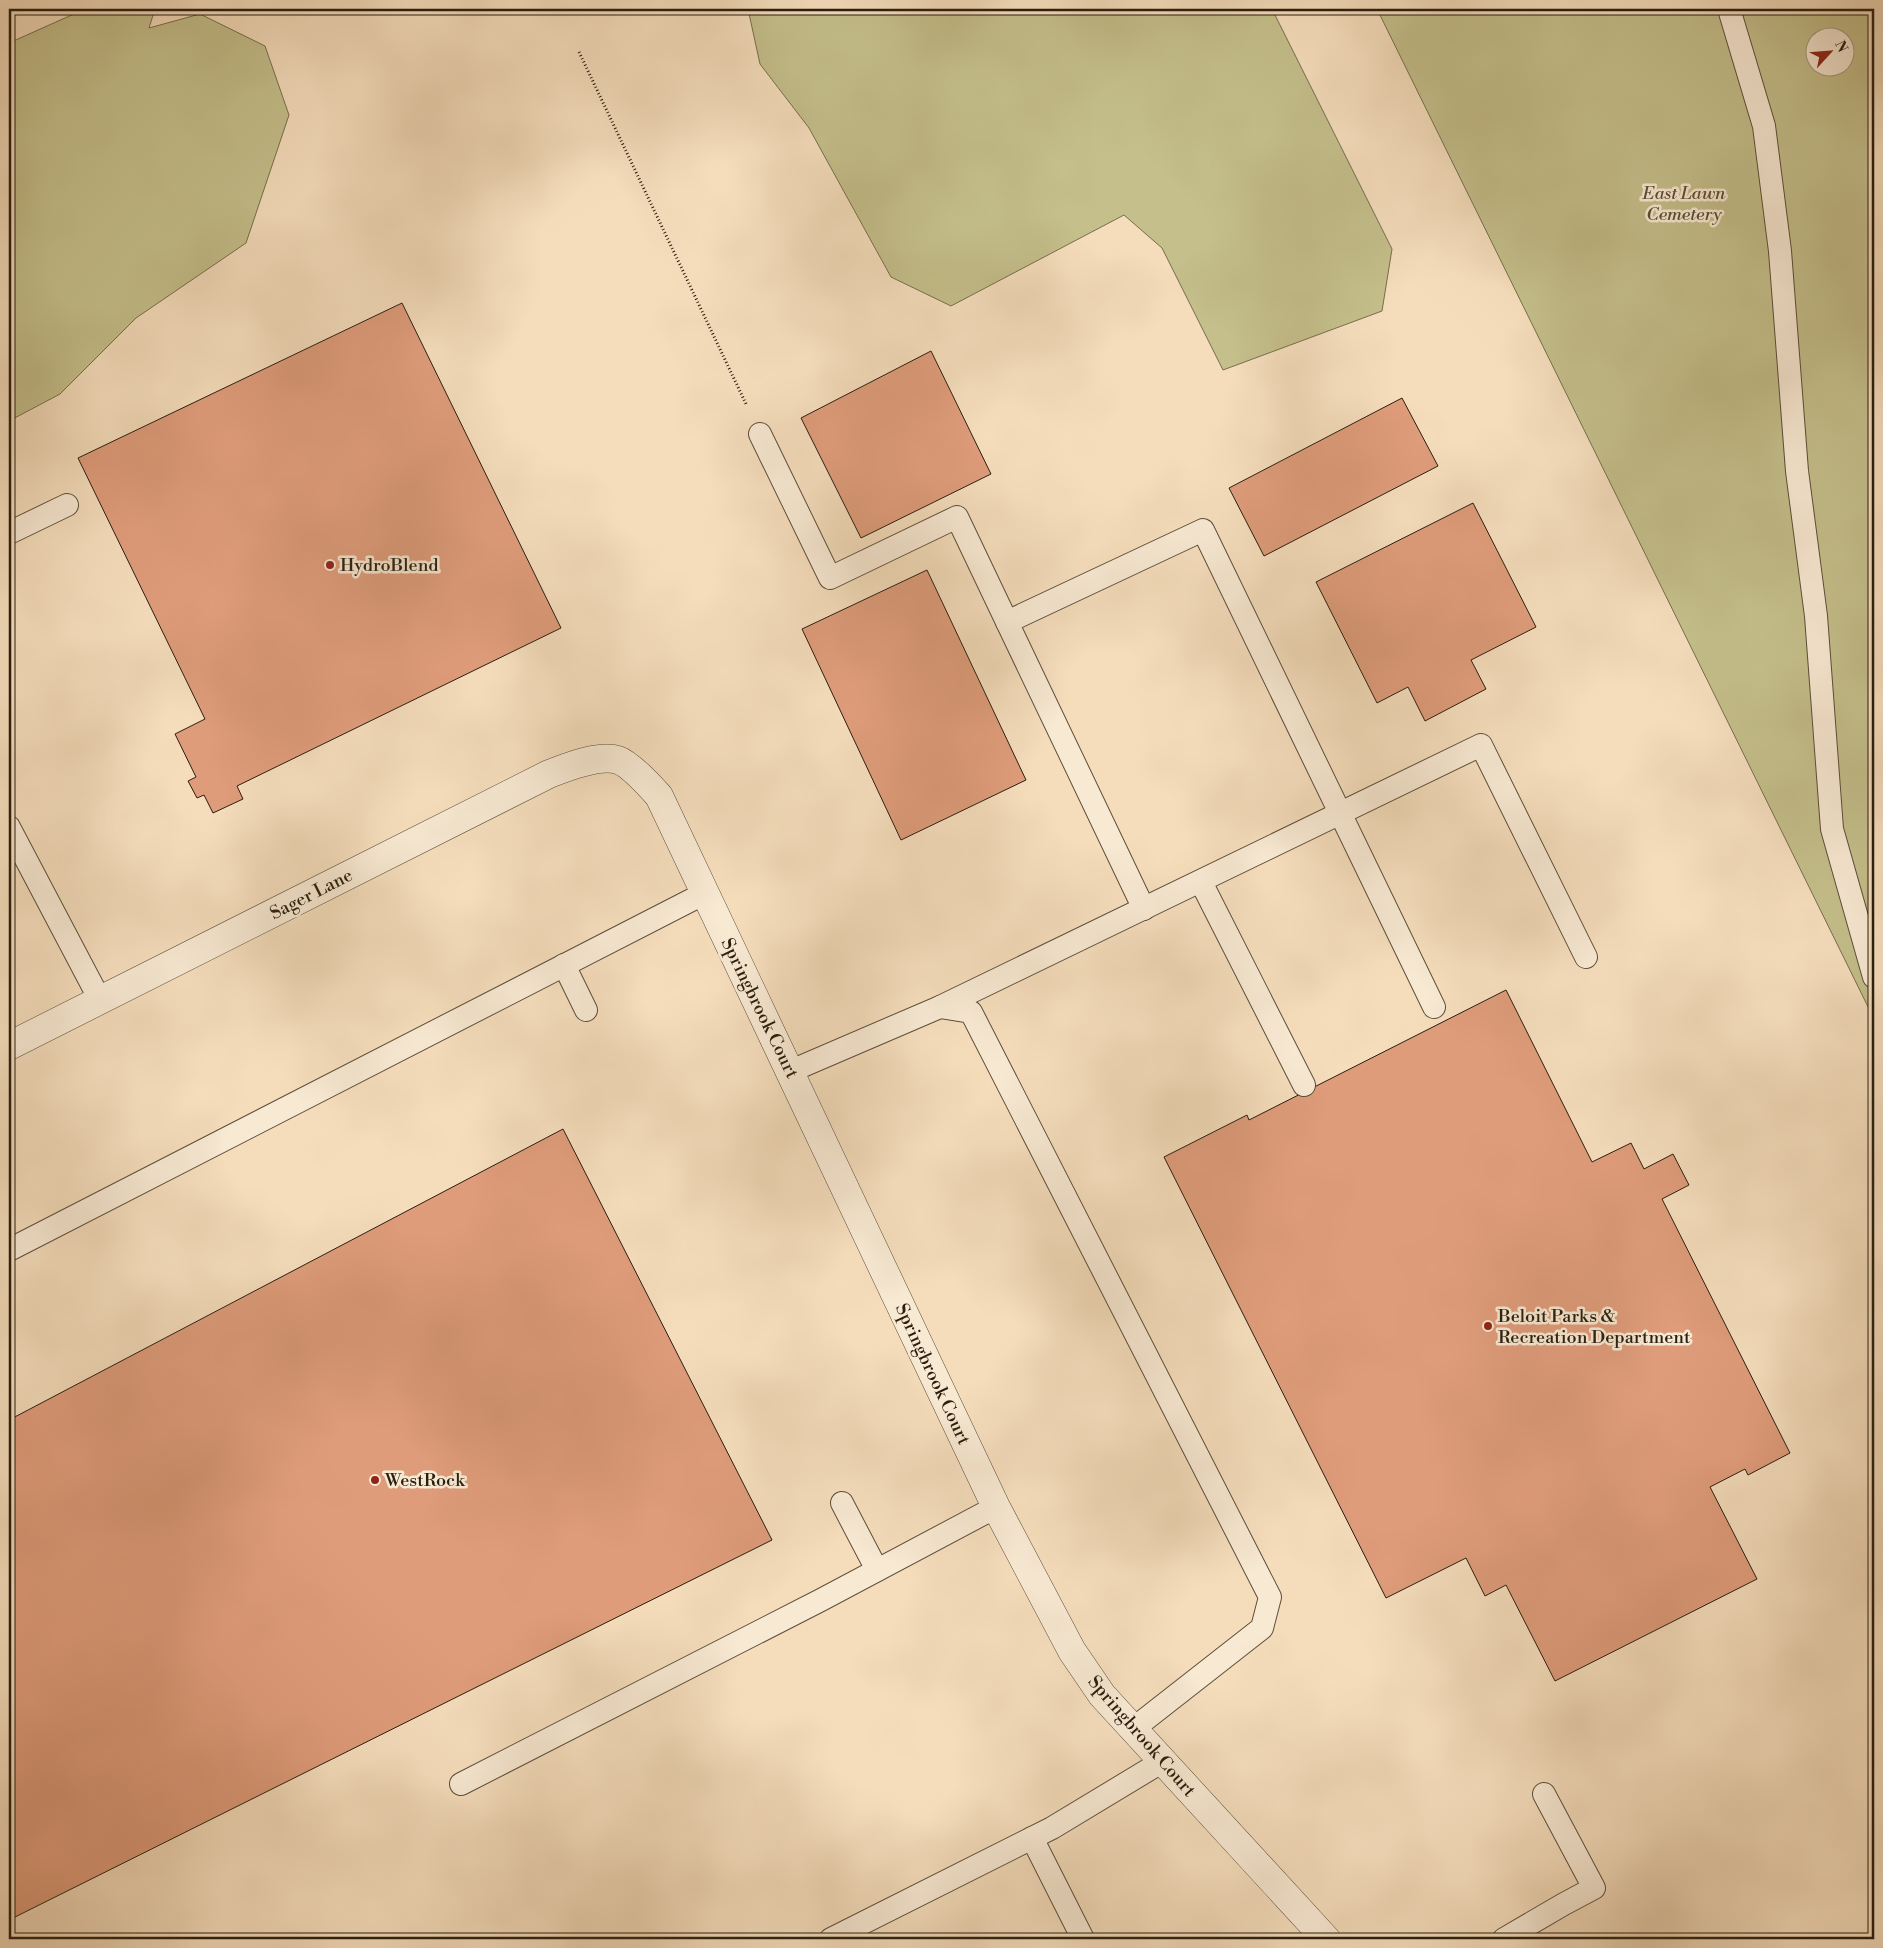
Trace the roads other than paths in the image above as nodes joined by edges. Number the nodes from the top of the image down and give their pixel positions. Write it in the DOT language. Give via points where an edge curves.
graph roads {
  1 [pos="1729,9"];
  2 [pos="760,434"];
  3 [pos="67,505"];
  4 [pos="9,532"];
  5 [pos="1007,622"];
  6 [pos="618,760"];
  7 [pos="1341,814"];
  8 [pos="9,826"];
  9 [pos="16,858"];
  10 [pos="1201,882"];
  11 [pos="705,893"];
  12 [pos="1144,909"];
  13 [pos="1586,957"];
  14 [pos="564,965"];
  15 [pos="1874,977"];
  16 [pos="100,1000"];
  17 [pos="940,1007"];
  18 [pos="1434,1007"];
  19 [pos="586,1010"];
  20 [pos="9,1046"];
  21 [pos="791,1072"];
  22 [pos="1304,1084"];
  23 [pos="9,1250"];
  24 [pos="842,1503"];
  25 [pos="996,1506"];
  26 [pos="877,1570"];
  27 [pos="1133,1729"];
  28 [pos="1163,1761"];
  29 [pos="462,1784"];
  30 [pos="1544,1794"];
  31 [pos="1032,1838"];
  32 [pos="830,1939"];
  33 [pos="1083,1939"];
  34 [pos="1326,1939"];
  35 [pos="1504,1939"];
  1 -- 15 [label="lane" via="1764,126 1780,251 1797,471 1816,616 1832,830"];
  2 -- 5 [label="lane" via="830,578 957,517"];
  3 -- 4 [label="lane"];
  5 -- 7 [label="lane" via="1203,530"];
  5 -- 12 [label="lane"];
  6 -- 11 [label="street, Springbrook Court" via="638,774 659,796"];
  6 -- 16 [label="street, Sager Lane" via="578,762 549,774"];
  7 -- 10 [label="lane"];
  7 -- 13 [label="lane" via="1482,745"];
  7 -- 18 [label="lane"];
  8 -- 9 [label="lane"];
  9 -- 16 [label="lane"];
  10 -- 12 [label="lane"];
  10 -- 22 [label="lane"];
  11 -- 14 [label="lane"];
  11 -- 21 [label="street, Springbrook Court"];
  12 -- 17 [label="lane"];
  14 -- 19 [label="lane"];
  14 -- 23 [label="lane"];
  16 -- 20 [label="street, Sager Lane"];
  17 -- 21 [label="lane"];
  17 -- 27 [label="lane" via="971,1012 1270,1597 1262,1628"];
  21 -- 25 [label="street, Springbrook Court"];
  24 -- 26 [label="lane"];
  25 -- 26 [label="lane"];
  25 -- 27 [label="street, Springbrook Court" via="1072,1651 1102,1695"];
  26 -- 29 [label="lane"];
  27 -- 28 [label="street, Springbrook Court"];
  28 -- 31 [label="lane"];
  28 -- 34 [label="street, Springbrook Court"];
  30 -- 35 [label="lane" via="1594,1888"];
  31 -- 32 [label="lane"];
  31 -- 33 [label="lane"];
}
